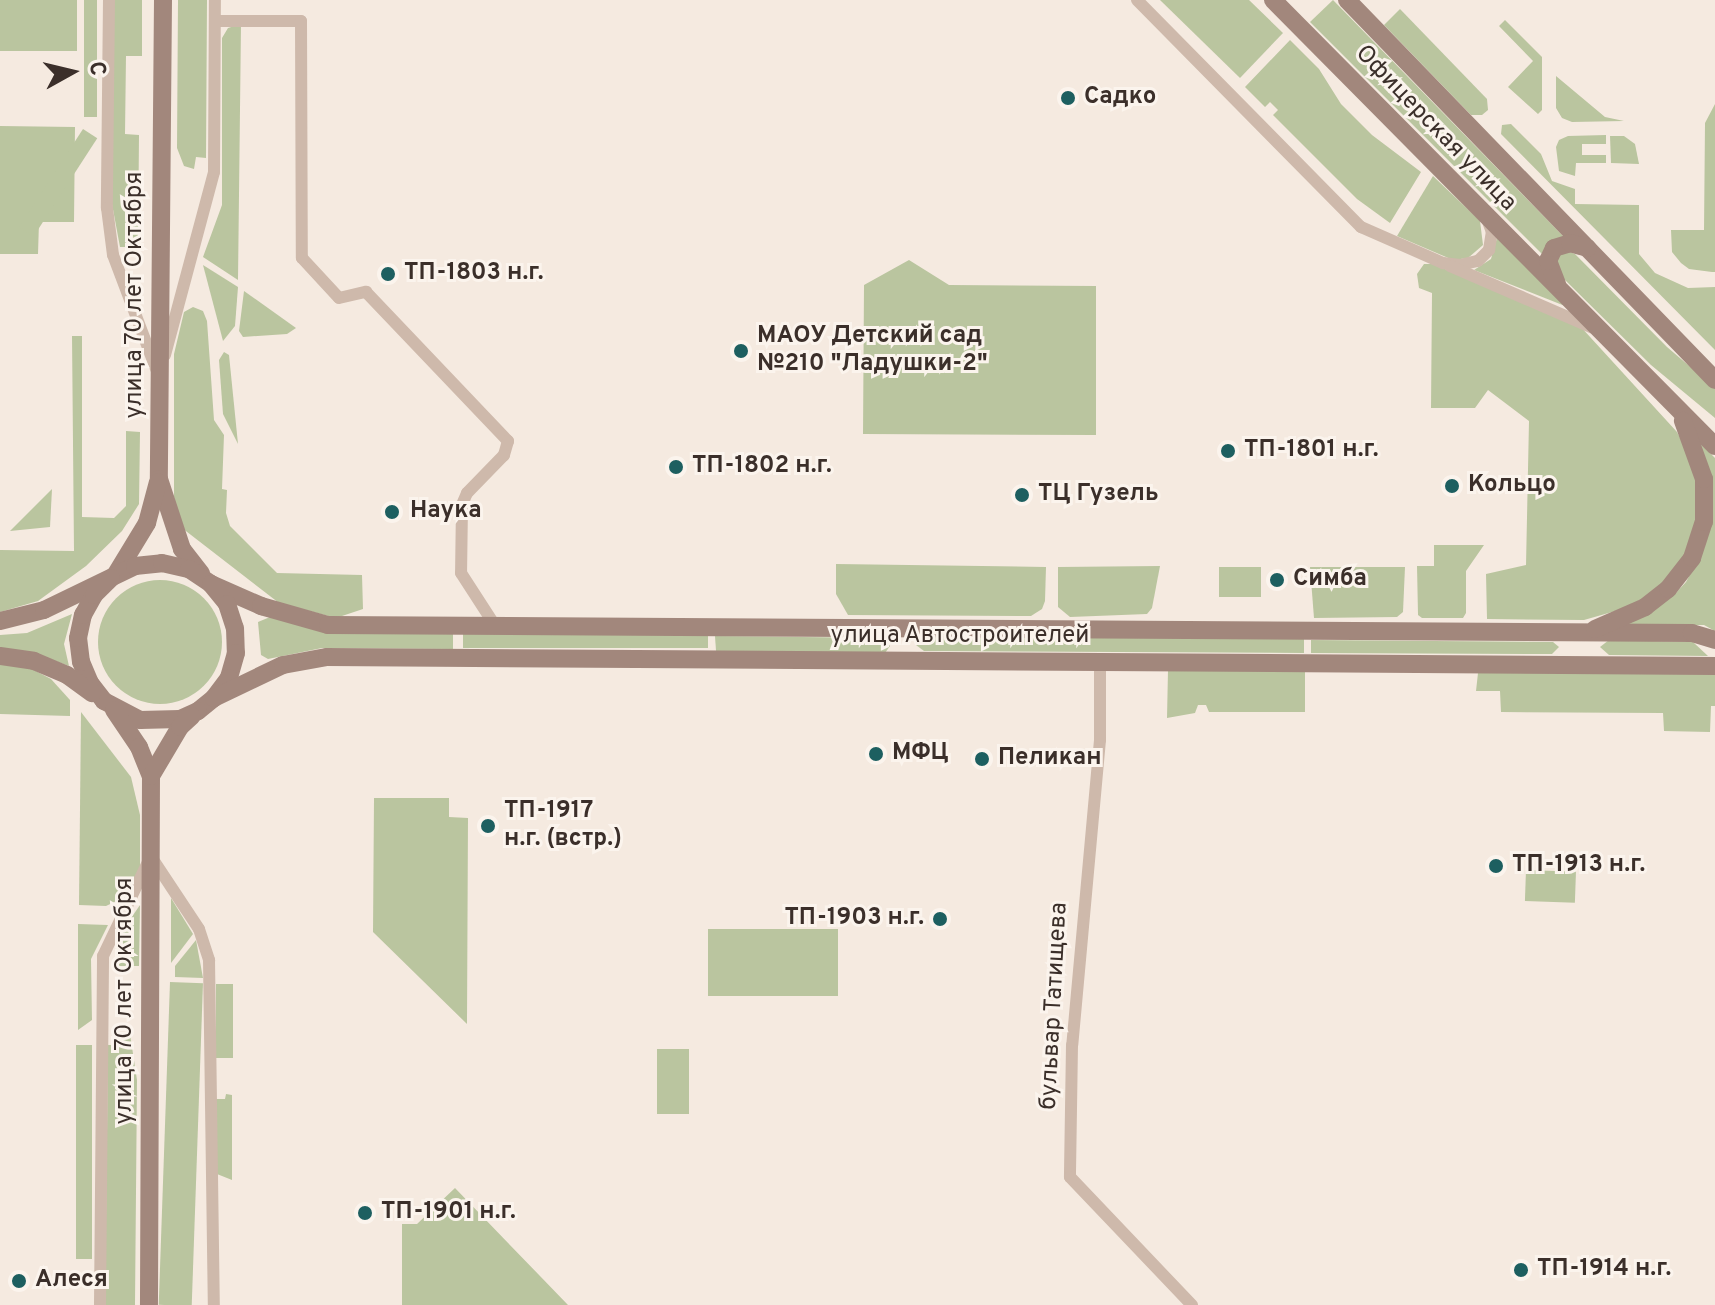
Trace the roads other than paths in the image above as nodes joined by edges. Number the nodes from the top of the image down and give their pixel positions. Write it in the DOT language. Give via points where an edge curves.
graph roads {
  1 [pos="109,0"];
  2 [pos="163,0"];
  3 [pos="215,0"];
  4 [pos="1137,0"];
  5 [pos="1273,0"];
  6 [pos="1347,0"];
  7 [pos="215,21"];
  8 [pos="1485,214"];
  9 [pos="1587,248"];
  10 [pos="1443,263"];
  11 [pos="1562,293"];
  12 [pos="1597,329"];
  13 [pos="159,377"];
  14 [pos="1714,378"];
  15 [pos="1681,415"];
  16 [pos="1715,446"];
  17 [pos="159,479"];
  18 [pos="113,576"];
  19 [pos="208,581"];
  20 [pos="0,621"];
  21 [pos="496,627"];
  22 [pos="901,629"];
  23 [pos="1575,634"];
  24 [pos="1715,640"];
  25 [pos="0,656"];
  26 [pos="901,661"];
  27 [pos="1100,662"];
  28 [pos="1567,665"];
  29 [pos="1715,666"];
  30 [pos="214,698"];
  31 [pos="109,704"];
  32 [pos="198,711"];
  33 [pos="151,776"];
  34 [pos="151,855"];
  35 [pos="100,1305"];
  36 [pos="149,1305"];
  37 [pos="214,1305"];
  38 [pos="1192,1305"];
  1 -- 13 [label="street" via="107,208 113,255"];
  2 -- 13 [label="main road, улица 70 лет Октября"];
  3 -- 7 [label="street"];
  4 -- 10 [label="street, Офицерская улица" via="1361,227"];
  5 -- 8 [label="main road, Офицерская улица"];
  6 -- 9 [label="main road, Офицерская улица"];
  7 -- 13 [label="street" via="214,172"];
  7 -- 21 [label="street" via="301,21 302,258 339,298 366,292 508,441 504,455 462,505 461,573"];
  8 -- 10 [label="street" via="1492,232 1484,256 1469,264"];
  8 -- 11 [label="main road, Офицерская улица"];
  9 -- 11 [label="main road, Офицерская улица" via="1560,245 1550,254 1550,271"];
  9 -- 14 [label="main road, Офицерская улица"];
  10 -- 12 [label="street, Офицерская улица"];
  11 -- 12 [label="main road, Офицерская улица"];
  12 -- 15 [label="main road, Офицерская улица"];
  13 -- 17 [label="main road, улица 70 лет Октября"];
  15 -- 16 [label="main road, Офицерская улица"];
  15 -- 23 [label="main road, улица Автостроителей" via="1704,479 1704,522 1692,558 1668,589 1645,607"];
  17 -- 18 [label="main road" via="147,523"];
  17 -- 19 [label="main road, улица 70 лет Октября" via="182,549"];
  18 -- 19 [label="main road" via="135,566 162,563 189,569"];
  18 -- 20 [label="main road" via="44,610"];
  18 -- 31 [label="main road" via="94,595 78,638 90,683"];
  19 -- 21 [label="main road, улица Автостроителей" via="261,606 328,625"];
  19 -- 30 [label="main road" via="227,604 236,641 229,678"];
  21 -- 22 [label="main road, улица Автостроителей"];
  22 -- 23 [label="main road, улица Автостроителей"];
  22 -- 26 [label="main road"];
  23 -- 24 [label="main road, улица Автостроителей" via="1692,633"];
  23 -- 28 [label="main road"];
  25 -- 31 [label="main road" via="34,661 67,675"];
  26 -- 27 [label="main road, улица Автостроителей"];
  26 -- 30 [label="main road, улица Автостроителей" via="327,657 283,665"];
  27 -- 28 [label="main road, улица Автостроителей"];
  27 -- 38 [label="street, бульвар Татищева" via="1100,740 1072,1045 1070,1177"];
  28 -- 29 [label="main road, улица Автостроителей"];
  30 -- 32 [label="main road"];
  31 -- 32 [label="main road" via="140,720 160,722"];
  31 -- 33 [label="main road, улица 70 лет Октября" via="139,747"];
  32 -- 33 [label="main road" via="180,727"];
  33 -- 34 [label="main road, улица 70 лет Октября"];
  34 -- 35 [label="street" via="103,956"];
  34 -- 36 [label="main road, улица 70 лет Октября"];
  34 -- 37 [label="street" via="199,929 209,960"];
}
